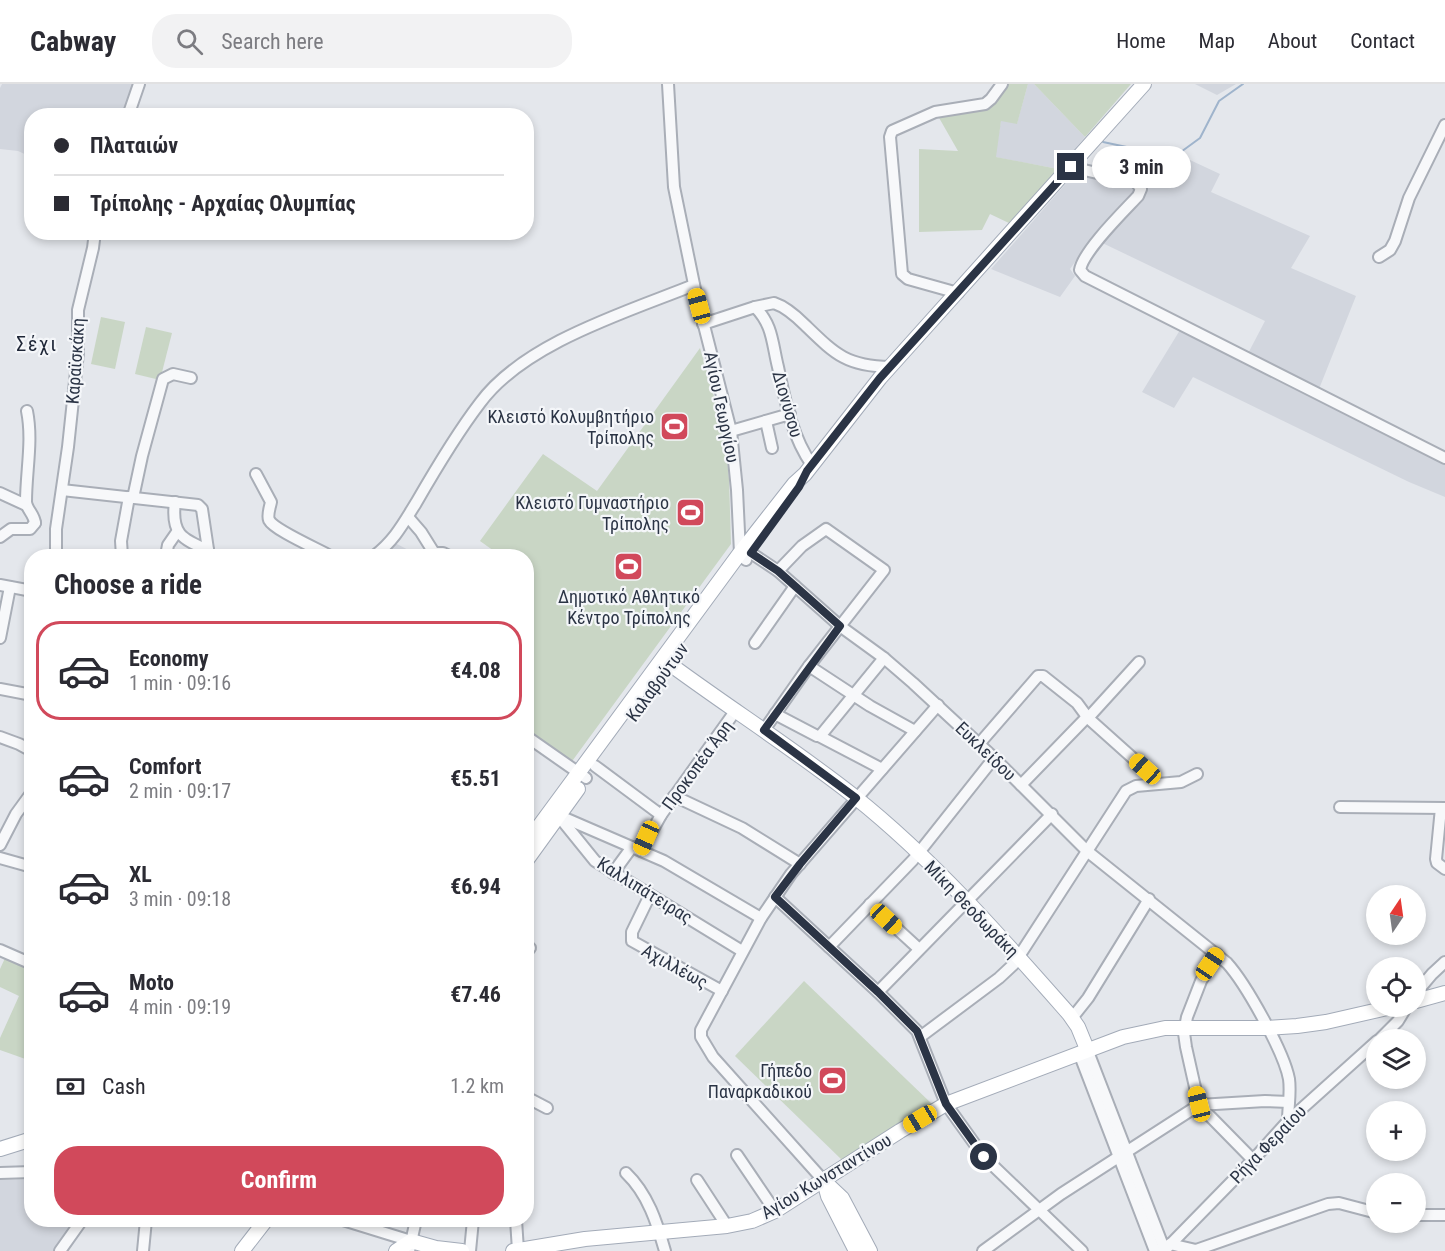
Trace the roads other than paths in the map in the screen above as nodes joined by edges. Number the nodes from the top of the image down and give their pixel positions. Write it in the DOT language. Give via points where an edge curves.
graph roads {
  1 [pos="139,84"];
  2 [pos="668,84"];
  3 [pos="1002,84"];
  4 [pos="1144,84"];
  5 [pos="131,108"];
  6 [pos="1445,124"];
  7 [pos="1071,167"];
  8 [pos="94,240"];
  9 [pos="1378,257"];
  10 [pos="694,285"];
  11 [pos="958,293"];
  12 [pos="755,307"];
  13 [pos="704,324"];
  14 [pos="890,367"];
  15 [pos="191,378"];
  16 [pos="27,411"];
  17 [pos="790,414"];
  18 [pos="766,421"];
  19 [pos="731,431"];
  20 [pos="772,448"];
  21 [pos="1445,458"];
  22 [pos="809,469"];
  23 [pos="256,474"];
  24 [pos="63,490"];
  25 [pos="0,493"];
  26 [pos="131,497"];
  27 [pos="175,502"];
  28 [pos="26,505"];
  29 [pos="408,517"];
  30 [pos="35,523"];
  31 [pos="56,528"];
  32 [pos="177,532"];
  33 [pos="0,537"];
  34 [pos="56,549"];
  35 [pos="122,549"];
  36 [pos="167,549"];
  37 [pos="201,549"];
  38 [pos="208,549"];
  39 [pos="317,549"];
  40 [pos="382,549"];
  41 [pos="431,549"];
  42 [pos="745,555"];
  43 [pos="778,571"];
  44 [pos="5,586"];
  45 [pos="795,586"];
  46 [pos="24,590"];
  47 [pos="840,626"];
  48 [pos="0,638"];
  49 [pos="754,643"];
  50 [pos="884,658"];
  51 [pos="1139,662"];
  52 [pos="664,665"];
  53 [pos="809,666"];
  54 [pos="0,690"];
  55 [pos="24,694"];
  56 [pos="854,696"];
  57 [pos="938,705"];
  58 [pos="734,714"];
  59 [pos="775,714"];
  60 [pos="1088,718"];
  61 [pos="764,730"];
  62 [pos="915,731"];
  63 [pos="819,736"];
  64 [pos="0,737"];
  65 [pos="534,742"];
  66 [pos="979,744"];
  67 [pos="24,747"];
  68 [pos="994,758"];
  69 [pos="595,766"];
  70 [pos="882,769"];
  71 [pos="1197,774"];
  72 [pos="582,776"];
  73 [pos="1150,783"];
  74 [pos="1021,785"];
  75 [pos="674,796"];
  76 [pos="854,802"];
  77 [pos="24,803"];
  78 [pos="1340,807"];
  79 [pos="1443,808"];
  80 [pos="555,814"];
  81 [pos="1052,814"];
  82 [pos="661,815"];
  83 [pos="534,836"];
  84 [pos="0,845"];
  85 [pos="534,848"];
  86 [pos="636,849"];
  87 [pos="1087,850"];
  88 [pos="916,857"];
  89 [pos="0,858"];
  90 [pos="800,864"];
  91 [pos="24,865"];
  92 [pos="1445,869"];
  93 [pos="613,873"];
  94 [pos="650,895"];
  95 [pos="775,897"];
  96 [pos="1149,899"];
  97 [pos="964,902"];
  98 [pos="870,904"];
  99 [pos="760,918"];
  100 [pos="829,947"];
  101 [pos="919,949"];
  102 [pos="0,950"];
  103 [pos="742,951"];
  104 [pos="1217,954"];
  105 [pos="24,960"];
  106 [pos="1016,961"];
  107 [pos="1445,962"];
  108 [pos="1426,981"];
  109 [pos="722,992"];
  110 [pos="878,992"];
  111 [pos="1445,993"];
  112 [pos="1426,998"];
  113 [pos="1366,1013"];
  114 [pos="1400,1017"];
  115 [pos="1072,1018"];
  116 [pos="1184,1028"];
  117 [pos="1267,1028"];
  118 [pos="1390,1029"];
  119 [pos="921,1037"];
  120 [pos="1083,1051"];
  121 [pos="1366,1051"];
  122 [pos="534,1101"];
  123 [pos="1289,1102"];
  124 [pos="946,1104"];
  125 [pos="1199,1104"];
  126 [pos="547,1108"];
  127 [pos="1288,1121"];
  128 [pos="24,1142"];
  129 [pos="0,1149"];
  130 [pos="1122,1154"];
  131 [pos="737,1155"];
  132 [pos="1253,1160"];
  133 [pos="24,1172"];
  134 [pos="0,1173"];
  135 [pos="626,1173"];
  136 [pos="697,1180"];
  137 [pos="824,1181"];
  138 [pos="1040,1209"];
  139 [pos="1366,1210"];
  140 [pos="775,1211"];
  141 [pos="1426,1215"];
  142 [pos="1445,1215"];
  143 [pos="727,1226"];
  144 [pos="77,1227"];
  145 [pos="145,1227"];
  146 [pos="250,1227"];
  147 [pos="261,1227"];
  148 [pos="360,1227"];
  149 [pos="415,1227"];
  150 [pos="472,1227"];
  151 [pos="516,1227"];
  152 [pos="659,1232"];
  153 [pos="558,1247"];
  154 [pos="413,1248"];
  155 [pos="1166,1249"];
  156 [pos="442,1250"];
  157 [pos="518,1250"];
  158 [pos="60,1251"];
  159 [pos="143,1251"];
  160 [pos="232,1251"];
  161 [pos="242,1251"];
  162 [pos="396,1251"];
  163 [pos="462,1251"];
  164 [pos="470,1251"];
  165 [pos="513,1251"];
  166 [pos="665,1251"];
  167 [pos="856,1251"];
  168 [pos="870,1251"];
  169 [pos="983,1251"];
  170 [pos="1082,1251"];
  171 [pos="1155,1251"];
  1 -- 5 [label="street"];
  2 -- 10 [label="street, Αγίου Γεωργίου" via="674,188"];
  3 -- 11 [label="street" via="985,104 935,112 892,131 890,137 902,274"];
  4 -- 7 [label="main road, Καλαβρύτων"];
  6 -- 9 [label="street" via="1409,198 1395,241 1390,250"];
  7 -- 11 [label="main road, Καλαβρύτων"];
  7 -- 21 [label="street" via="1136,182 1141,189 1082,264 1080,270 1085,276"];
  8 -- 24 [label="street, Καραϊσκάκη" via="78,310 78,353"];
  10 -- 13 [label="street, Αγίου Γεωργίου"];
  10 -- 29 [label="street" via="584,330 509,372 479,403"];
  11 -- 14 [label="main road, Καλαβρύτων"];
  12 -- 13 [label="street"];
  12 -- 14 [label="street" via="770,302 780,304 843,358"];
  12 -- 17 [label="street, Διονύσου" via="769,323"];
  13 -- 19 [label="street, Αγίου Γεωργίου"];
  14 -- 22 [label="main road, Καλαβρύτων"];
  15 -- 26 [label="street" via="170,374 161,384"];
  16 -- 28 [label="street" via="30,447"];
  17 -- 18 [label="street"];
  17 -- 22 [label="street, Διονύσου"];
  18 -- 19 [label="street"];
  18 -- 20 [label="street"];
  19 -- 42 [label="street, Αγίου Γεωργίου"];
  22 -- 42 [label="main road, Καλαβρύτων" via="794,484"];
  23 -- 39 [label="street" via="271,502 271,522"];
  24 -- 26 [label="street"];
  24 -- 31 [label="street, Καραϊσκάκη"];
  25 -- 28 [label="street"];
  26 -- 27 [label="street"];
  26 -- 35 [label="street"];
  27 -- 32 [label="street"];
  27 -- 38 [label="street" via="202,507"];
  28 -- 30 [label="street"];
  29 -- 40 [label="street"];
  29 -- 41 [label="street"];
  30 -- 31 [label="street"];
  30 -- 33 [label="street" via="30,529 12,529"];
  31 -- 34 [label="street, Καραϊσκάκη"];
  32 -- 36 [label="street"];
  32 -- 37 [label="street"];
  42 -- 43 [label="street, Ευκλείδου"];
  42 -- 52 [label="main road, Καλαβρύτων"];
  43 -- 45 [label="street, Ευκλείδου"];
  43 -- 47 [label="street" via="802,546 826,529 884,570"];
  44 -- 46 [label="street"];
  44 -- 48 [label="street"];
  45 -- 47 [label="street, Ευκλείδου"];
  45 -- 49 [label="street"];
  47 -- 50 [label="street, Ευκλείδου"];
  47 -- 53 [label="street"];
  50 -- 56 [label="street"];
  50 -- 57 [label="street, Ευκλείδου"];
  51 -- 60 [label="street"];
  52 -- 58 [label="main road, Μίκη Θεοδωράκη"];
  52 -- 69 [label="main road, Καλαβρύτων"];
  52 -- 72 [label="main road, Καλαβρύτων"];
  53 -- 56 [label="street"];
  53 -- 59 [label="street"];
  54 -- 55 [label="street"];
  56 -- 62 [label="street"];
  56 -- 63 [label="street"];
  57 -- 62 [label="street"];
  57 -- 66 [label="street, Ευκλείδου"];
  58 -- 61 [label="main road, Μίκη Θεοδωράκη"];
  58 -- 75 [label="street, Προκοπέα Άρη"];
  58 -- 76 [label="main road, Μίκη Θεοδωράκη"];
  59 -- 61 [label="street"];
  59 -- 63 [label="street"];
  60 -- 66 [label="street" via="1077,703 1041,675"];
  60 -- 73 [label="street" via="1145,769"];
  60 -- 74 [label="street"];
  61 -- 76 [label="main road, Μίκη Θεοδωράκη"];
  62 -- 70 [label="street"];
  63 -- 70 [label="street"];
  64 -- 67 [label="street"];
  65 -- 72 [label="street"];
  66 -- 68 [label="street, Ευκλείδου"];
  68 -- 74 [label="street, Ευκλείδου"];
  68 -- 88 [label="street"];
  69 -- 72 [label="main road, Καλαβρύτων"];
  69 -- 82 [label="street"];
  70 -- 76 [label="street"];
  71 -- 73 [label="street" via="1181,782"];
  72 -- 80 [label="main road, Καλαβρύτων"];
  73 -- 87 [label="street" via="1126,791"];
  74 -- 81 [label="street, Ευκλείδου"];
  75 -- 82 [label="street, Προκοπέα Άρη"];
  75 -- 90 [label="street" via="748,830"];
  76 -- 88 [label="main road, Μίκη Θεοδωράκη"];
  76 -- 90 [label="street"];
  77 -- 84 [label="street"];
  78 -- 79 [label="street"];
  79 -- 92 [label="street" via="1436,859"];
  80 -- 83 [label="main road, Καλαβρύτων"];
  80 -- 85 [label="main road, Καλαβρύτων"];
  80 -- 86 [label="street"];
  80 -- 93 [label="street, Καλλιπάτειρας" via="595,861"];
  81 -- 87 [label="street, Ευκλείδου"];
  81 -- 97 [label="street"];
  82 -- 86 [label="street, Προκοπέα Άρη"];
  86 -- 93 [label="street, Προκοπέα Άρη"];
  86 -- 99 [label="street" via="671,865"];
  87 -- 96 [label="street, Ευκλείδου"];
  87 -- 106 [label="street"];
  88 -- 97 [label="main road, Μίκη Θεοδωράκη"];
  88 -- 98 [label="street"];
  89 -- 91 [label="street"];
  90 -- 95 [label="street"];
  93 -- 94 [label="street, Καλλιπάτειρας"];
  94 -- 103 [label="street, Καλλιπάτειρας"];
  94 -- 109 [label="street, Αχιλλέως" via="630,938"];
  95 -- 99 [label="street"];
  95 -- 100 [label="street"];
  96 -- 104 [label="street, Ευκλείδου"];
  96 -- 115 [label="street" via="1089,998"];
  97 -- 101 [label="street"];
  97 -- 106 [label="main road, Μίκη Θεοδωράκη"];
  98 -- 100 [label="street"];
  98 -- 101 [label="street"];
  99 -- 103 [label="street"];
  100 -- 110 [label="street"];
  101 -- 110 [label="street"];
  102 -- 105 [label="street"];
  103 -- 109 [label="street"];
  104 -- 116 [label="street" via="1201,981"];
  104 -- 117 [label="street, Ευκλείδου" via="1237,975"];
  106 -- 115 [label="main road, Μίκη Θεοδωράκη"];
  106 -- 119 [label="street"];
  106 -- 120 [label="main road, Μίκη Θεοδωράκη"];
  107 -- 108 [label="street"];
  109 -- 137 [label="street" via="701,1030 704,1045"];
  110 -- 119 [label="street"];
  111 -- 112 [label="main road"];
  113 -- 117 [label="main road, Αγίου Κωνσταντίνου"];
  114 -- 118 [label="street, Ρήγα Φεραίου"];
  115 -- 120 [label="main road, Μίκη Θεοδωράκη"];
  116 -- 117 [label="main road, Αγίου Κωνσταντίνου"];
  116 -- 120 [label="main road, Αγίου Κωνσταντίνου" via="1140,1033"];
  116 -- 125 [label="street"];
  117 -- 123 [label="street, Ευκλείδου" via="1286,1069"];
  119 -- 124 [label="street"];
  120 -- 124 [label="main road, Αγίου Κωνσταντίνου"];
  120 -- 130 [label="street, Μίκη Θεοδωράκη"];
  121 -- 127 [label="street, Ρήγα Φεραίου"];
  122 -- 126 [label="street"];
  123 -- 125 [label="street"];
  123 -- 127 [label="street, Ευκλείδου"];
  124 -- 137 [label="main road, Αγίου Κωνσταντίνου"];
  124 -- 138 [label="street" via="984,1157"];
  125 -- 130 [label="street"];
  125 -- 132 [label="street"];
  127 -- 132 [label="street, Ρήγα Φεραίου"];
  128 -- 129 [label="main road"];
  130 -- 138 [label="street"];
  130 -- 155 [label="street, Μίκη Θεοδωράκη"];
  130 -- 171 [label="street, Μίκη Θεοδωράκη"];
  131 -- 140 [label="street"];
  132 -- 155 [label="street, Ρήγα Φεραίου"];
  133 -- 134 [label="street"];
  135 -- 152 [label="street" via="652,1210"];
  136 -- 143 [label="street"];
  137 -- 140 [label="main road, Αγίου Κωνσταντίνου"];
  137 -- 167 [label="main road"];
  137 -- 168 [label="main road" via="842,1198"];
  138 -- 169 [label="street"];
  138 -- 170 [label="street"];
  139 -- 155 [label="street" via="1328,1204 1196,1250"];
  140 -- 143 [label="main road, Αγίου Κωνσταντίνου"];
  141 -- 142 [label="street"];
  143 -- 152 [label="main road, Αγίου Κωνσταντίνου"];
  144 -- 158 [label="street"];
  145 -- 159 [label="street"];
  146 -- 160 [label="main road"];
  147 -- 161 [label="main road"];
  148 -- 154 [label="street"];
  149 -- 154 [label="street"];
  150 -- 164 [label="street"];
  151 -- 157 [label="street"];
  152 -- 153 [label="main road, Αγίου Κωνσταντίνου"];
  152 -- 166 [label="street"];
  153 -- 157 [label="main road, Αγίου Κωνσταντίνου"];
  154 -- 156 [label="main road"];
  154 -- 162 [label="main road"];
  156 -- 163 [label="main road"];
  157 -- 165 [label="main road, Αγίου Κωνσταντίνου"];
}
